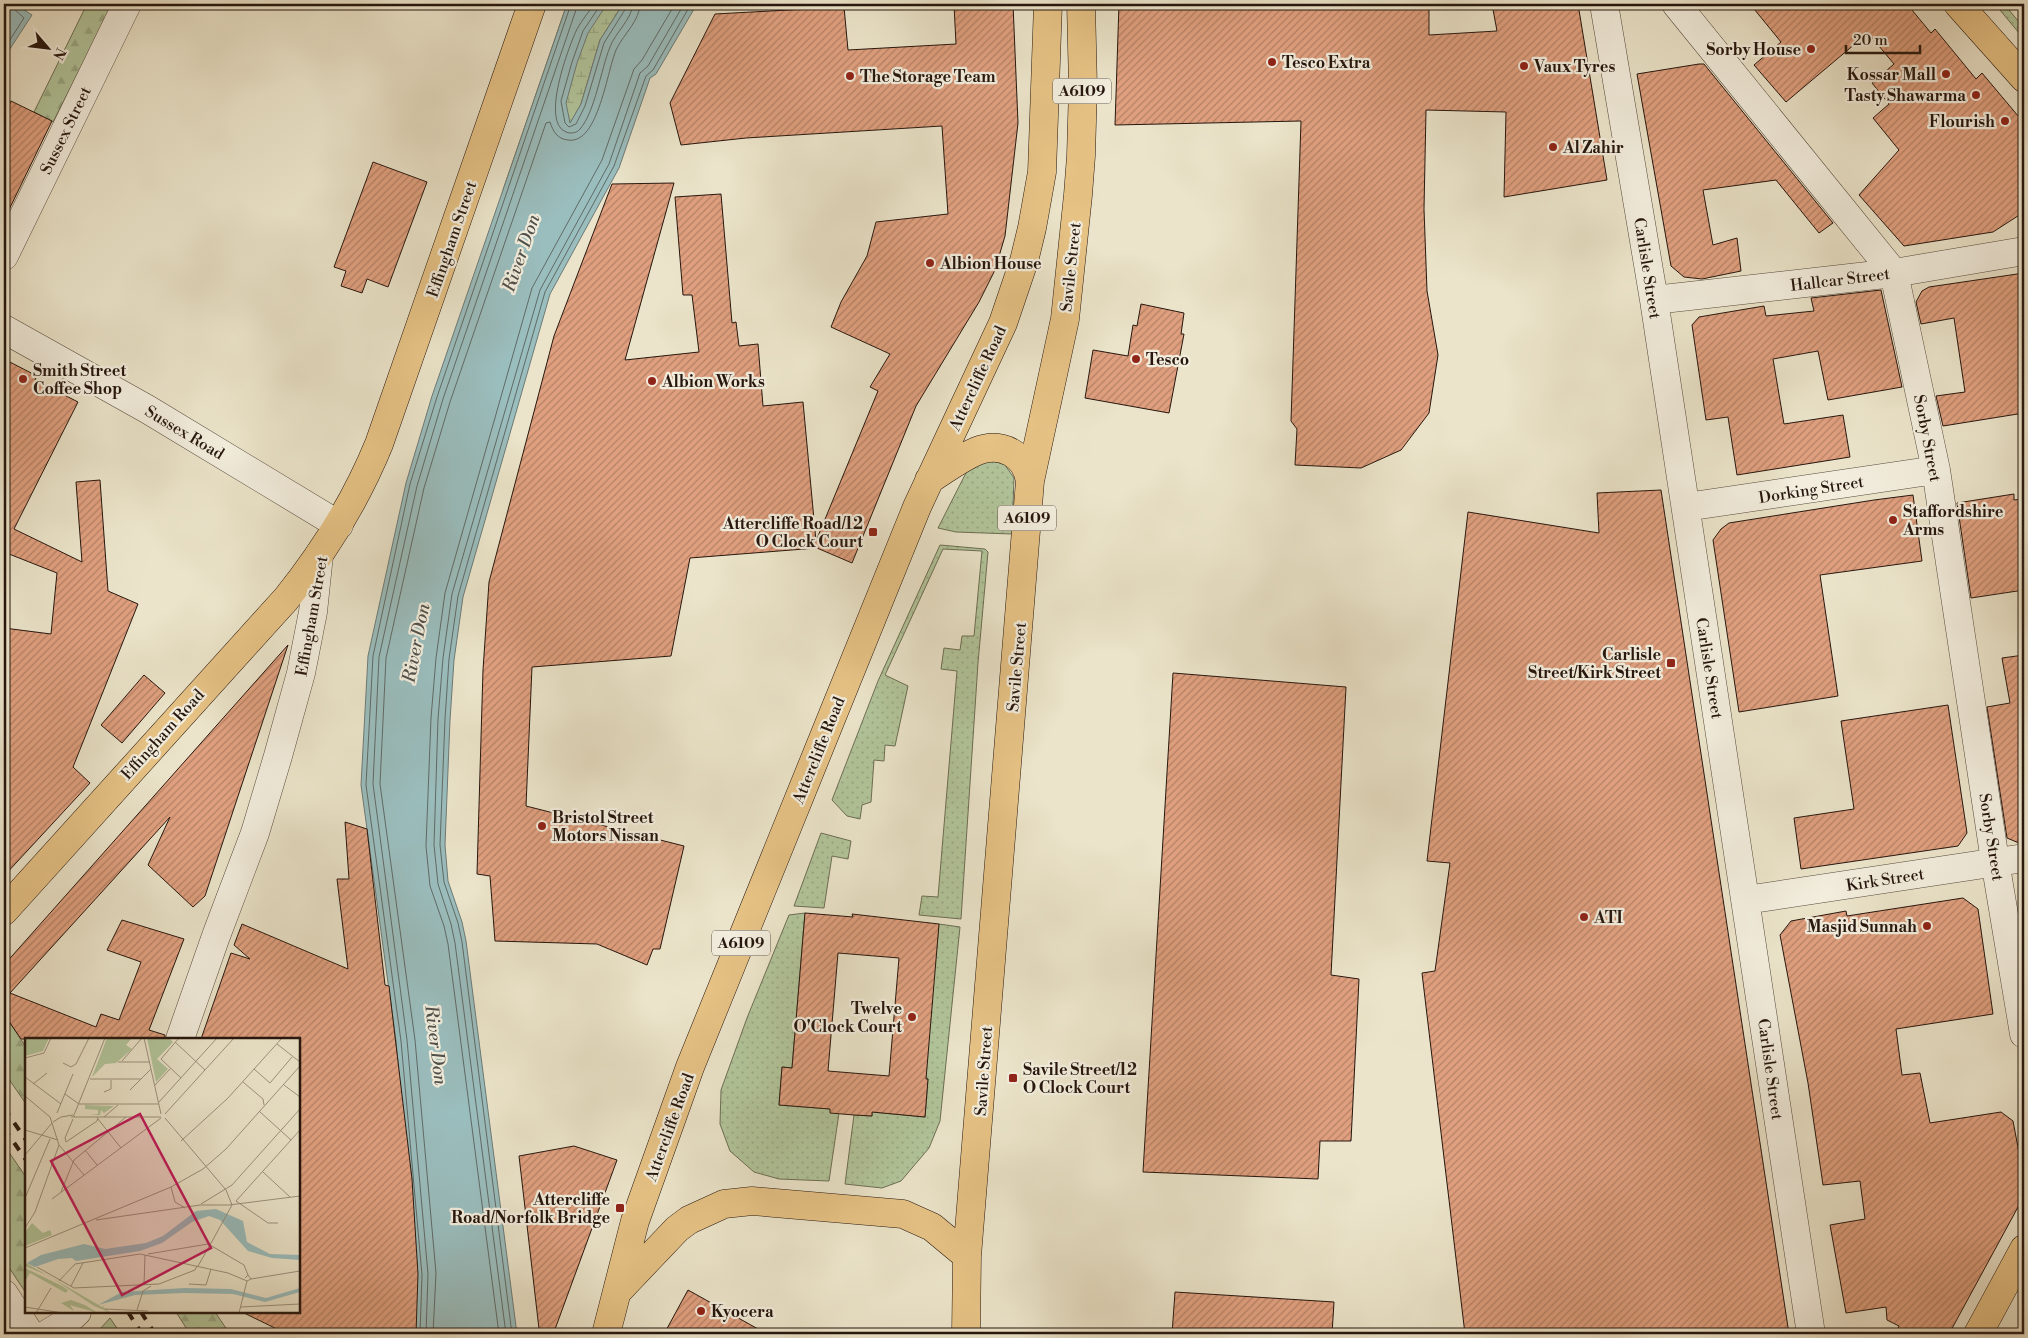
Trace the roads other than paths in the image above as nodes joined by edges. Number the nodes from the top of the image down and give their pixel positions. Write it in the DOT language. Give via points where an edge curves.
graph roads {
  1 [pos="127,4"];
  2 [pos="532,4"];
  3 [pos="1048,4"];
  4 [pos="1081,4"];
  5 [pos="1604,4"];
  6 [pos="1676,4"];
  7 [pos="1958,4"];
  8 [pos="2024,78"];
  9 [pos="2024,251"];
  10 [pos="4,256"];
  11 [pos="1894,273"];
  12 [pos="1654,300"];
  13 [pos="4,329"];
  14 [pos="1936,470"];
  15 [pos="929,480"];
  16 [pos="1030,481"];
  17 [pos="1686,507"];
  18 [pos="338,525"];
  19 [pos="319,556"];
  20 [pos="2024,858"];
  21 [pos="1995,862"];
  22 [pos="1746,900"];
  23 [pos="4,911"];
  24 [pos="2024,1034"];
  25 [pos="180,1038"];
  26 [pos="2024,1248"];
  27 [pos="967,1256"];
  28 [pos="4,1294"];
  29 [pos="615,1294"];
  30 [pos="76,1313"];
  31 [pos="30,1334"];
  32 [pos="47,1334"];
  33 [pos="606,1334"];
  34 [pos="966,1334"];
  35 [pos="1811,1334"];
  36 [pos="1978,1334"];
  1 -- 10 [label="street, Sussex Street"];
  2 -- 18 [label="main road, Effingham Street" via="379,444"];
  3 -- 15 [label="main road, Attercliffe Road / A6109" via="1042,172 1032,228 1009,306"];
  4 -- 16 [label="main road, Savile Street / A6109" via="1081,156 1064,319"];
  5 -- 12 [label="street, Carlisle Street"];
  6 -- 11 [label="street, Sorby Street"];
  7 -- 8 [label="main road"];
  9 -- 11 [label="street, Hallcar Street"];
  11 -- 12 [label="street, Hallcar Street"];
  11 -- 14 [label="street, Sorby Street"];
  12 -- 17 [label="street, Carlisle Street"];
  13 -- 18 [label="street, Sussex Road" via="147,408"];
  14 -- 17 [label="street, Dorking Street"];
  14 -- 21 [label="street, Sorby Street"];
  15 -- 16 [label="main road" via="970,455 989,448 1017,455 1026,466"];
  15 -- 29 [label="main road, Attercliffe Road / A6109" via="690,1067 635,1221"];
  16 -- 27 [label="main road, Savile Street / A6109"];
  17 -- 22 [label="street, Carlisle Street"];
  18 -- 19 [label="main road, Effingham Street"];
  19 -- 23 [label="main road, Effingham Road" via="286,599"];
  19 -- 25 [label="street, Effingham Street" via="306,649 280,748 255,833"];
  20 -- 21 [label="street, Kirk Street"];
  21 -- 22 [label="street, Kirk Street"];
  21 -- 24 [label="street, Sorby Street"];
  22 -- 35 [label="street, Carlisle Street"];
  26 -- 36 [label="main road"];
  27 -- 29 [label="main road" via="932,1227 904,1214 752,1201 724,1204 677,1229"];
  27 -- 34 [label="main road, Savile Street / A6109"];
  28 -- 31 [label="street"];
  29 -- 33 [label="main road, Attercliffe Road / A6109"];
  30 -- 32 [label="street"];
}
